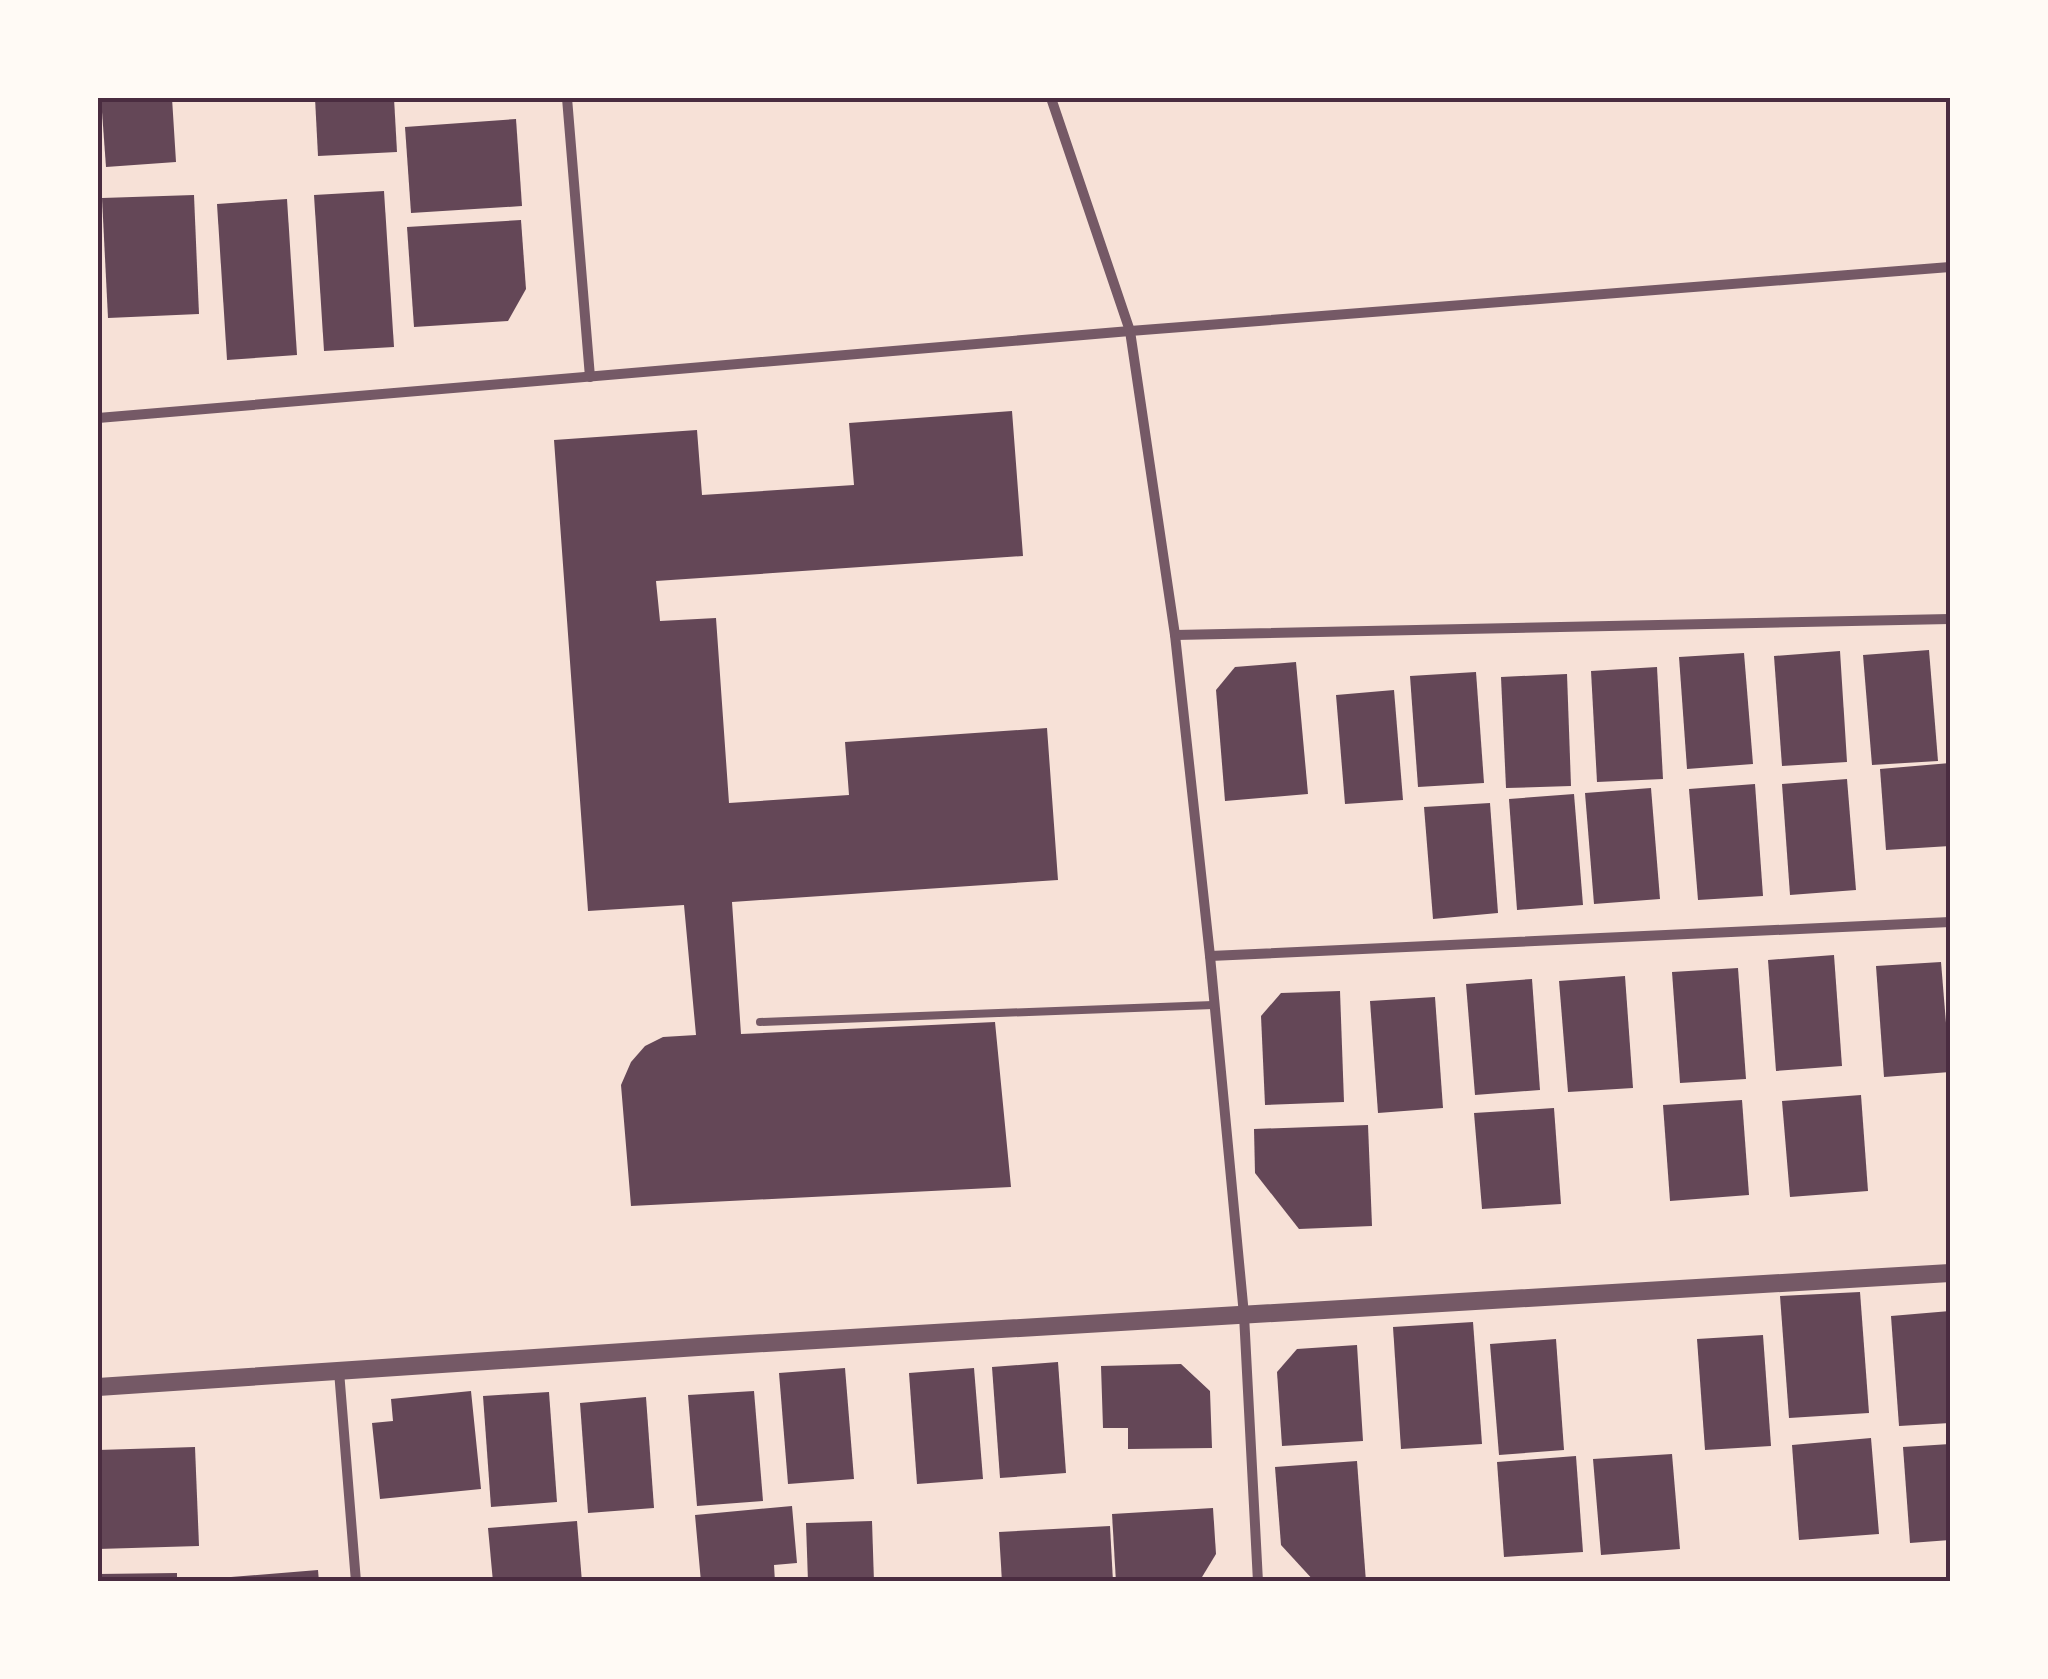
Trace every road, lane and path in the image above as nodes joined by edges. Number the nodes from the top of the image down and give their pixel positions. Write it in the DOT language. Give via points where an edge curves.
graph roads {
  1 [pos="567,98"];
  2 [pos="1051,98"];
  3 [pos="1950,267"];
  4 [pos="1130,330"];
  5 [pos="590,377"];
  6 [pos="98,418"];
  7 [pos="1950,620"];
  8 [pos="1175,635"];
  9 [pos="1950,922"];
  10 [pos="1210,956"];
  11 [pos="1213,1005"];
  12 [pos="760,1022"];
  13 [pos="1950,1273"];
  14 [pos="1244,1315"];
  15 [pos="339,1371"];
  16 [pos="98,1387"];
  17 [pos="356,1582"];
  18 [pos="1258,1582"];
  1 -- 5 [label="street"];
  2 -- 4 [label="street"];
  3 -- 4 [label="street"];
  4 -- 5 [label="street"];
  4 -- 8 [label="street"];
  5 -- 6 [label="street"];
  7 -- 8 [label="street"];
  8 -- 10 [label="street"];
  9 -- 10 [label="street"];
  10 -- 11 [label="street"];
  11 -- 12 [label="lane"];
  11 -- 14 [label="street"];
  13 -- 14 [label="street"];
  14 -- 15 [label="street"];
  14 -- 18 [label="street"];
  15 -- 16 [label="street"];
  15 -- 17 [label="street"];
}
